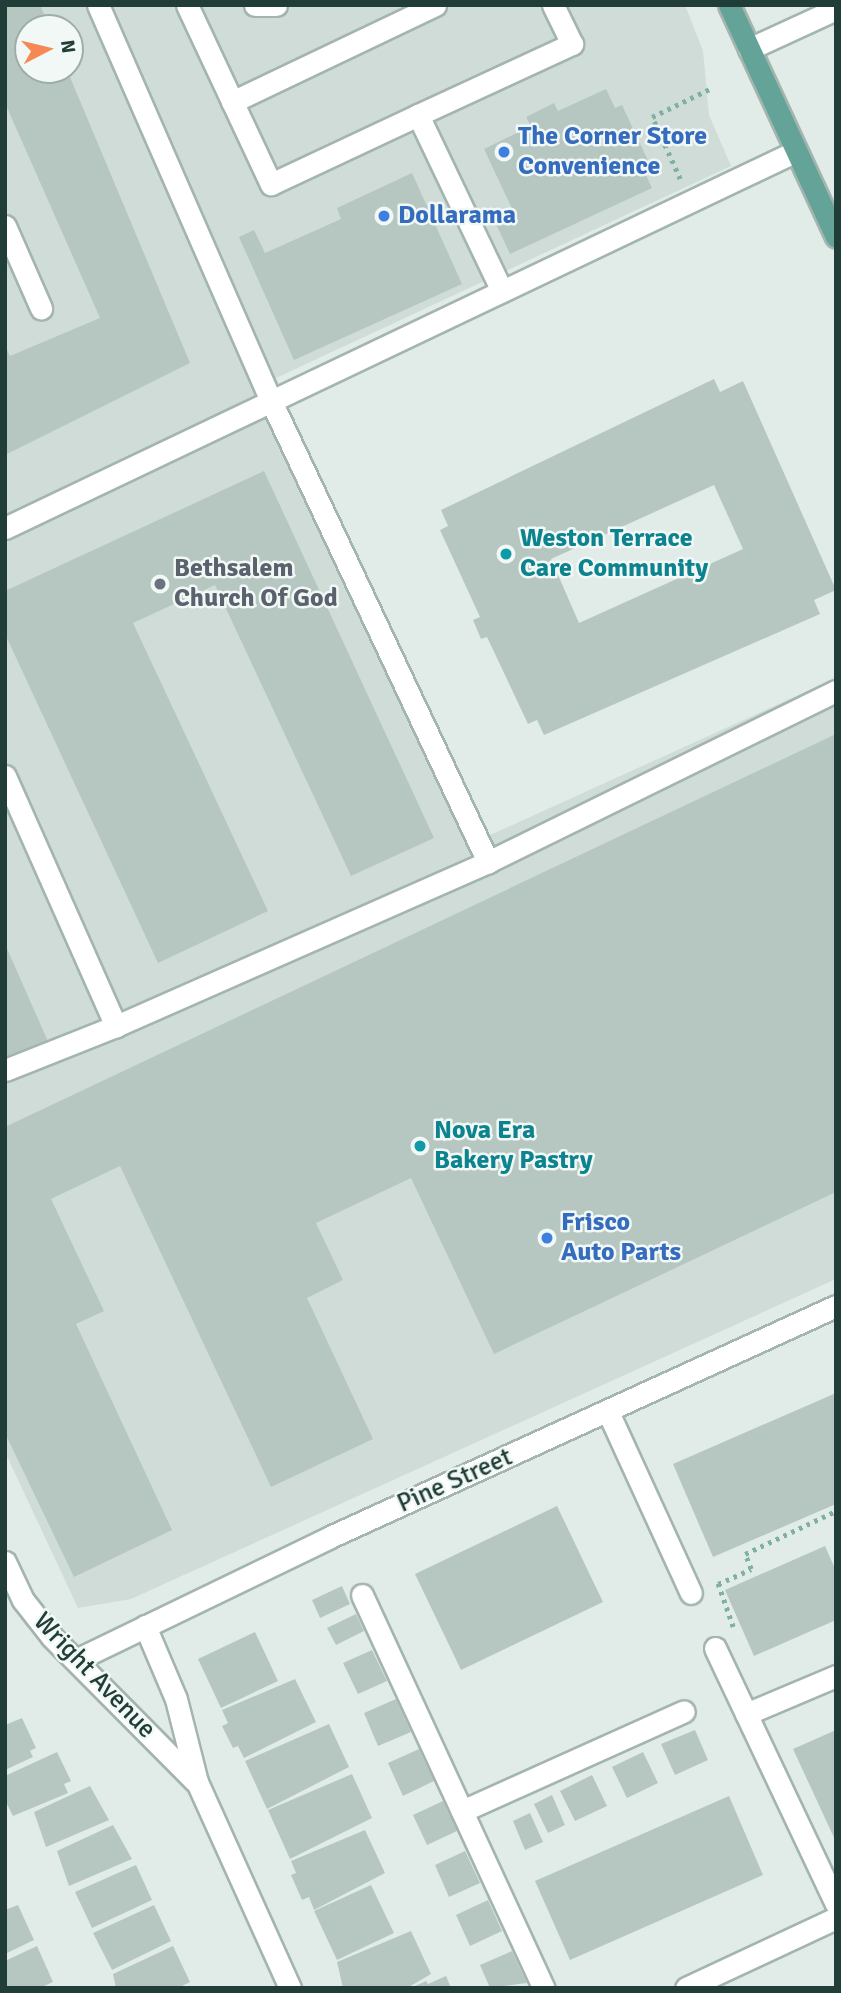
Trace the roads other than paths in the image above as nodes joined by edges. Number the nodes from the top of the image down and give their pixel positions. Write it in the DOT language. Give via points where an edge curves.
graph roads {
  1 [pos="98,5"];
  2 [pos="187,5"];
  3 [pos="255,5"];
  4 [pos="276,5"];
  5 [pos="435,5"];
  6 [pos="553,5"];
  7 [pos="729,5"];
  8 [pos="836,9"];
  9 [pos="749,49"];
  10 [pos="232,102"];
  11 [pos="418,115"];
  12 [pos="796,152"];
  13 [pos="5,226"];
  14 [pos="836,237"];
  15 [pos="502,291"];
  16 [pos="41,307"];
  17 [pos="271,401"];
  18 [pos="5,527"];
  19 [pos="836,691"];
  20 [pos="5,776"];
  21 [pos="488,862"];
  22 [pos="116,1026"];
  23 [pos="5,1070"];
  24 [pos="836,1306"];
  25 [pos="608,1412"];
  26 [pos="5,1562"];
  27 [pos="691,1593"];
  28 [pos="362,1595"];
  29 [pos="145,1626"];
  30 [pos="715,1648"];
  31 [pos="76,1660"];
  32 [pos="836,1676"];
  33 [pos="684,1711"];
  34 [pos="746,1714"];
  35 [pos="197,1782"];
  36 [pos="463,1811"];
  37 [pos="836,1904"];
  38 [pos="836,1918"];
  39 [pos="723,1980"];
  40 [pos="290,1988"];
  41 [pos="544,1988"];
  42 [pos="686,1988"];
  1 -- 17 [label="street"];
  2 -- 10 [label="street"];
  3 -- 4 [label="street"];
  5 -- 10 [label="street"];
  6 -- 11 [label="street" via="572,44"];
  7 -- 9 [label="main road"];
  8 -- 9 [label="street"];
  9 -- 12 [label="main road"];
  10 -- 11 [label="street" via="271,184"];
  11 -- 15 [label="street"];
  12 -- 14 [label="main road"];
  12 -- 15 [label="street"];
  13 -- 16 [label="street"];
  15 -- 17 [label="street"];
  17 -- 18 [label="street"];
  17 -- 21 [label="street"];
  19 -- 21 [label="street"];
  20 -- 22 [label="street"];
  21 -- 22 [label="street"];
  22 -- 23 [label="street"];
  24 -- 25 [label="street, Pine Street"];
  25 -- 27 [label="street"];
  25 -- 29 [label="street, Pine Street"];
  26 -- 31 [label="street, Wright Avenue" via="23,1600"];
  28 -- 36 [label="street"];
  29 -- 31 [label="street, Pine Street"];
  29 -- 35 [label="street, Wright Avenue" via="176,1699"];
  30 -- 34 [label="street"];
  31 -- 35 [label="street, Wright Avenue"];
  32 -- 34 [label="street"];
  33 -- 36 [label="street"];
  34 -- 37 [label="street"];
  35 -- 40 [label="street, Wright Avenue"];
  36 -- 41 [label="street"];
  38 -- 39 [label="street"];
  39 -- 42 [label="street"];
}
